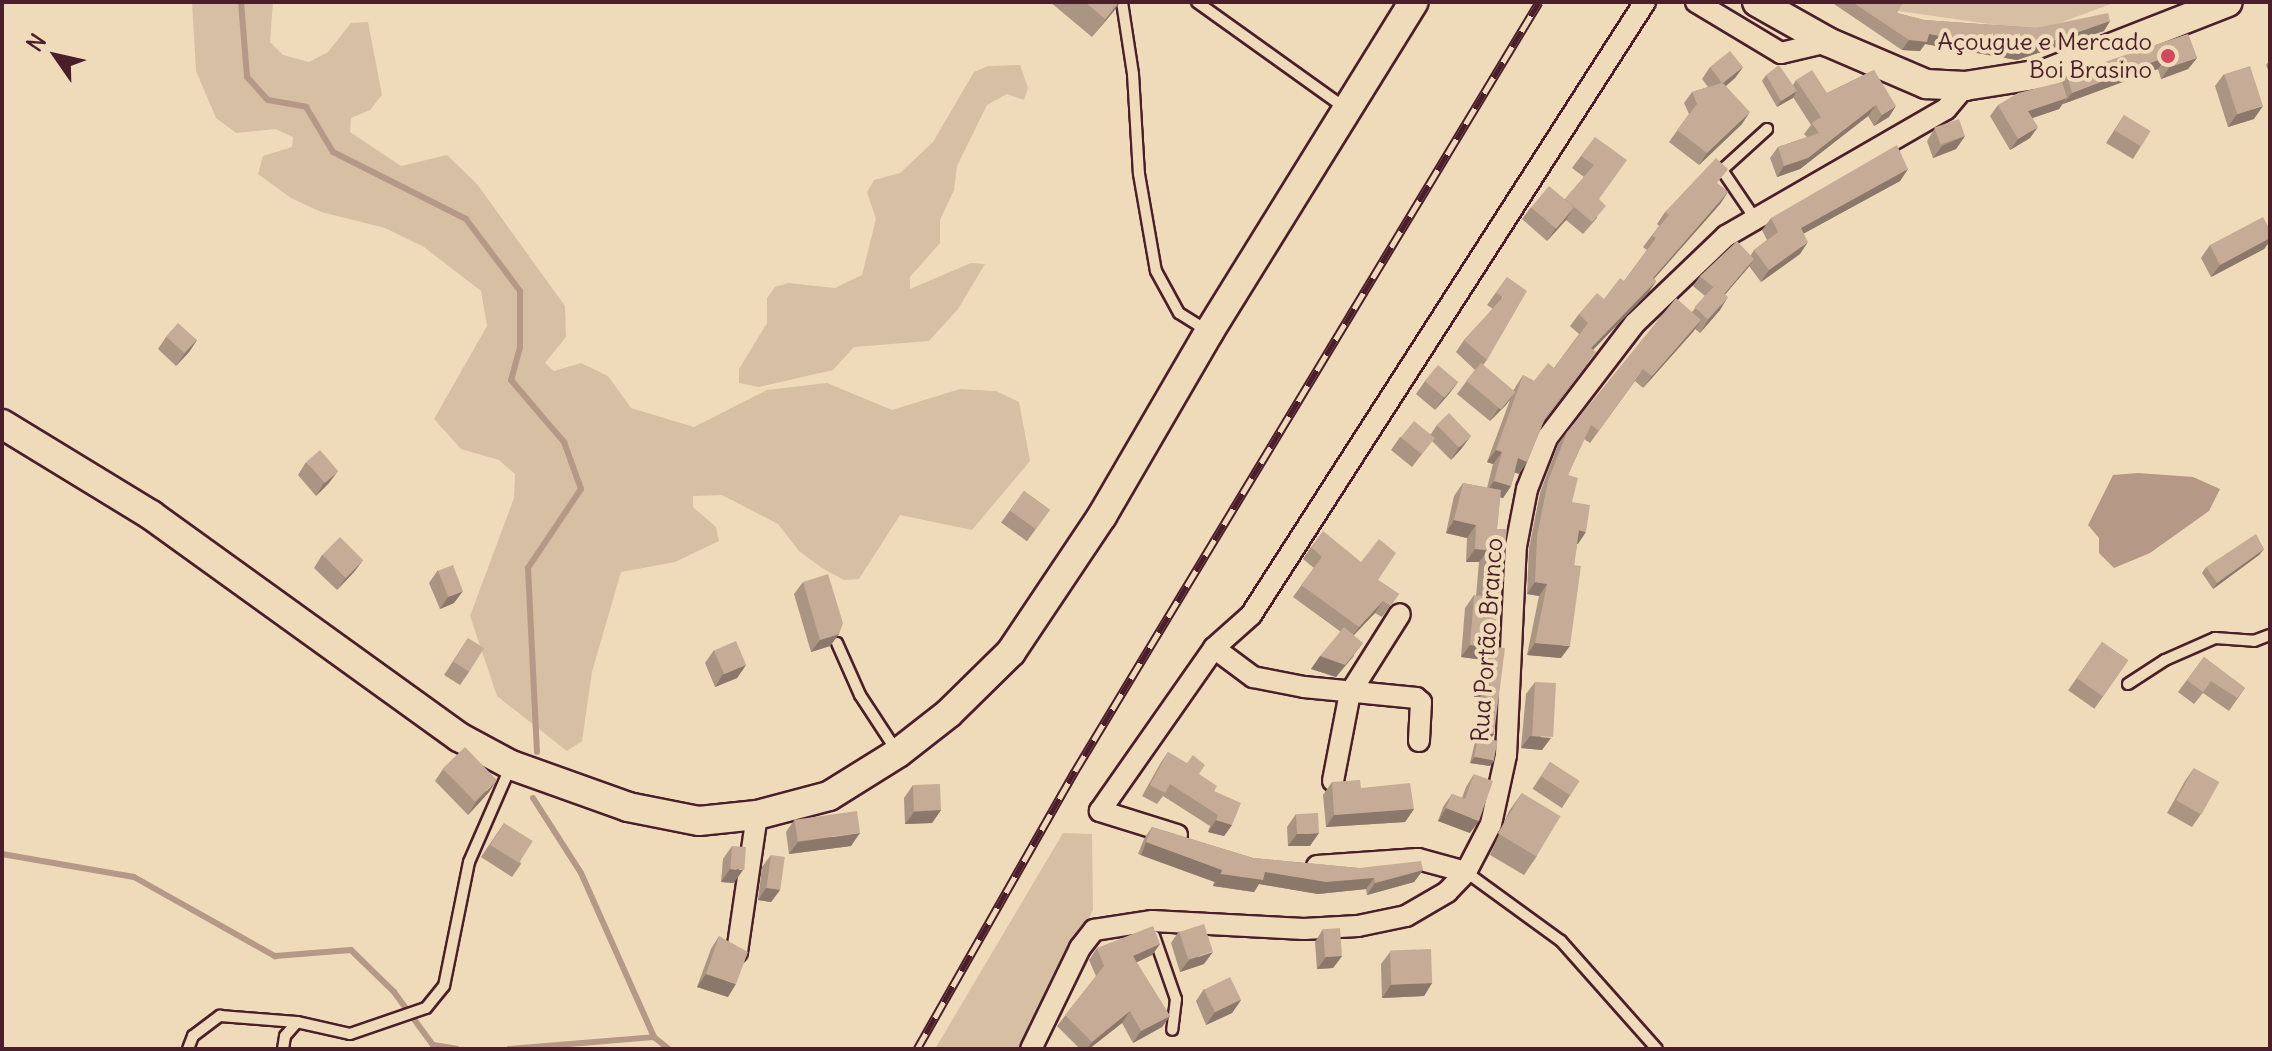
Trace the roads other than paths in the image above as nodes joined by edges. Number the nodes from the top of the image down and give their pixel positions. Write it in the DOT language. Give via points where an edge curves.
graph roads {
  1 [pos="1122,2"];
  2 [pos="1197,2"];
  3 [pos="1414,2"];
  4 [pos="1645,2"];
  5 [pos="1696,2"];
  6 [pos="1757,2"];
  7 [pos="2228,2"];
  8 [pos="1828,42"];
  9 [pos="1965,86"];
  10 [pos="1346,109"];
  11 [pos="1767,129"];
  12 [pos="1756,220"];
  13 [pos="1209,332"];
  14 [pos="2,424"];
  15 [pos="1400,614"];
  16 [pos="2270,635"];
  17 [pos="837,643"];
  18 [pos="1214,648"];
  19 [pos="2128,684"];
  20 [pos="1350,693"];
  21 [pos="1419,741"];
  22 [pos="898,753"];
  23 [pos="511,765"];
  24 [pos="1333,781"];
  25 [pos="757,815"];
  26 [pos="1191,839"];
  27 [pos="1299,866"];
  28 [pos="1466,872"];
  29 [pos="1152,921"];
  30 [pos="737,952"];
  31 [pos="297,1022"];
  32 [pos="1172,1030"];
  33 [pos="188,1049"];
  34 [pos="283,1049"];
  35 [pos="1031,1049"];
  36 [pos="1657,1049"];
  1 -- 13 [label="lane" via="1139,174 1156,271 1179,313"];
  2 -- 10 [label="lane"];
  3 -- 10 [label="main road"];
  4 -- 18 [label="street" via="1251,615"];
  5 -- 8 [label="street" via="1781,53"];
  6 -- 8 [label="main road"];
  7 -- 9 [label="main road" via="2047,73"];
  8 -- 9 [label="main road" via="1926,84"];
  9 -- 12 [label="street, Rua Portão Branco" via="1946,109"];
  10 -- 13 [label="main road"];
  11 -- 12 [label="lane" via="1722,170"];
  12 -- 28 [label="street, Rua Portão Branco" via="1726,236 1685,270 1590,378 1547,438 1527,489 1516,546 1506,755 1491,824"];
  13 -- 22 [label="main road" via="1102,516 1011,652 949,713"];
  14 -- 23 [label="main road" via="151,515 459,737"];
  15 -- 20 [label="street"];
  16 -- 19 [label="lane" via="2254,641 2215,638"];
  17 -- 22 [label="lane" via="860,695"];
  18 -- 20 [label="street" via="1253,677"];
  18 -- 26 [label="street" via="1100,811"];
  20 -- 21 [label="street" via="1416,698 1421,702"];
  20 -- 24 [label="street"];
  22 -- 25 [label="main road" via="829,796"];
  23 -- 25 [label="main road" via="628,807 699,821"];
  23 -- 31 [label="lane" via="469,862 444,986 426,1008 350,1034"];
  25 -- 30 [label="street"];
  27 -- 28 [label="street" via="1352,867 1418,859"];
  28 -- 29 [label="street, Rua Portão Branco" via="1447,892 1406,916 1358,926 1304,929"];
  28 -- 36 [label="lane" via="1561,941"];
  29 -- 32 [label="lane" via="1176,999"];
  29 -- 35 [label="street, Rua Portão Branco" via="1094,930"];
  31 -- 33 [label="lane" via="220,1016 207,1021"];
  31 -- 34 [label="lane" via="285,1036"];
}
